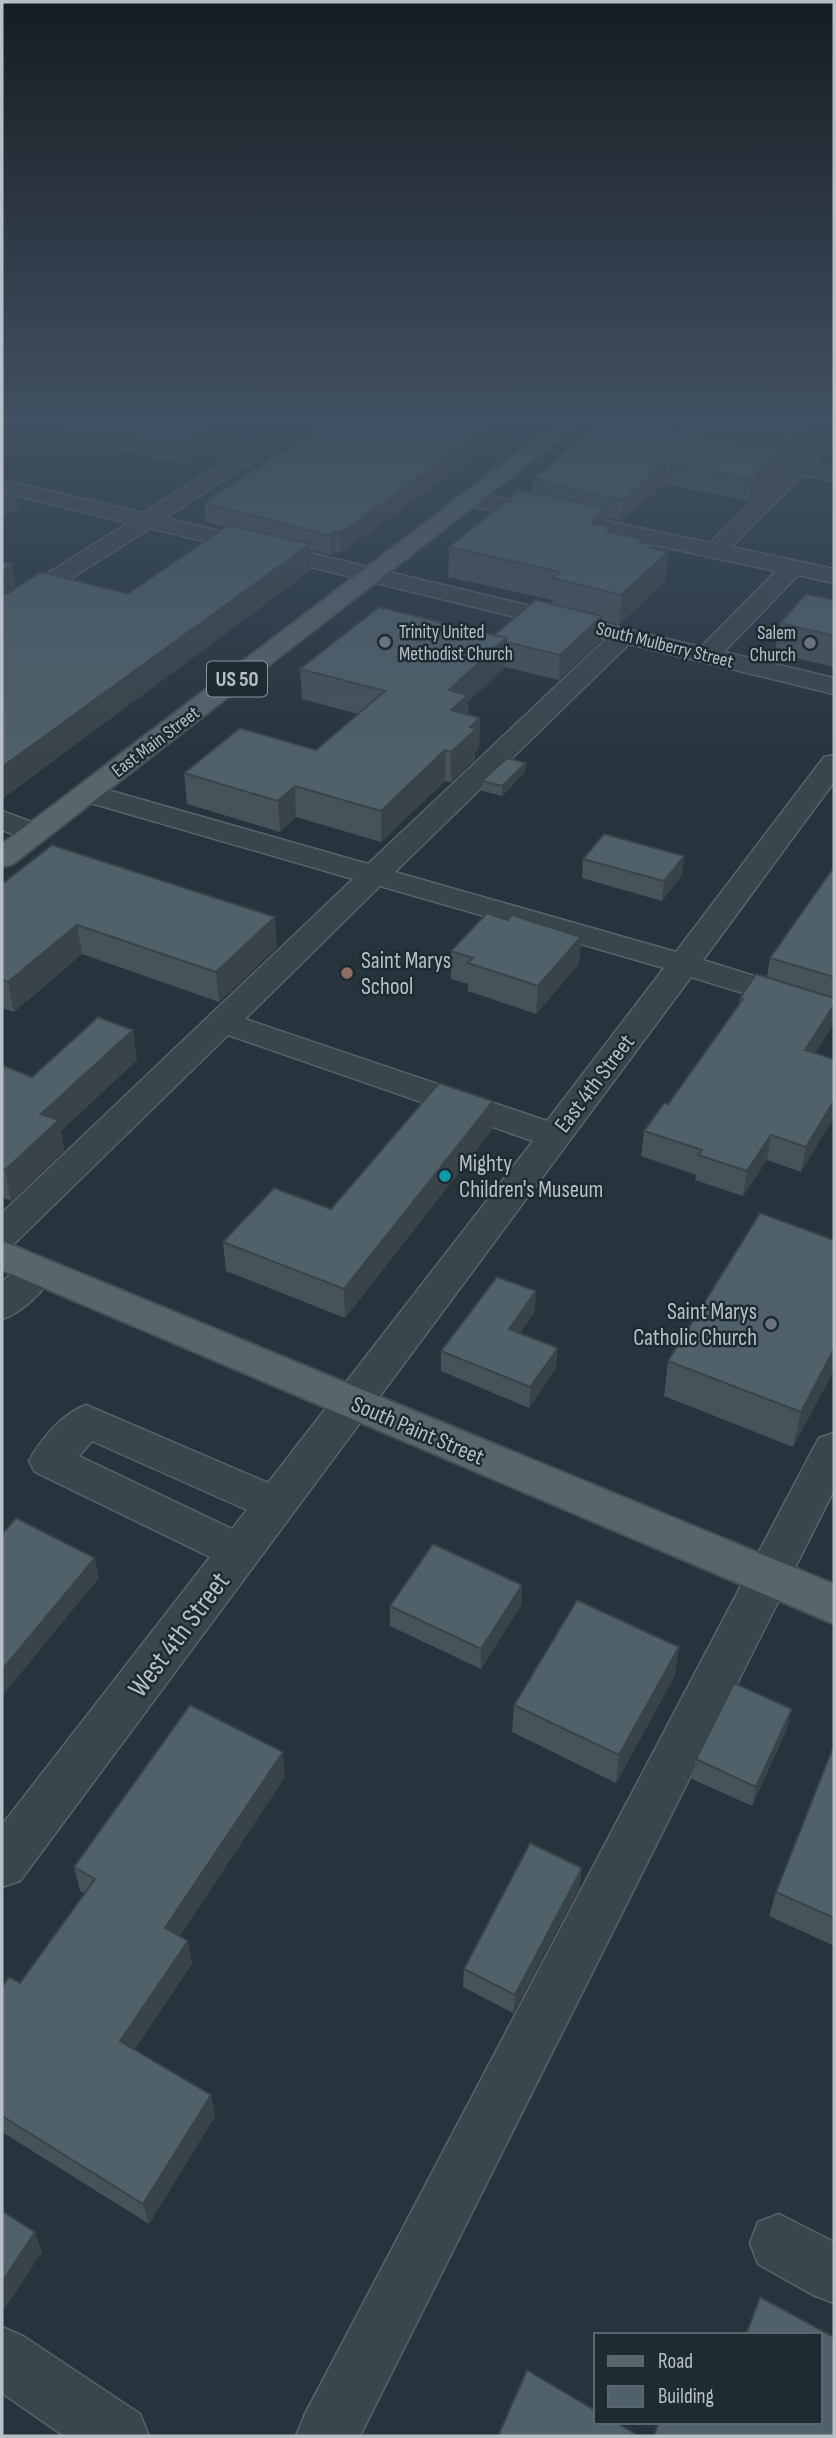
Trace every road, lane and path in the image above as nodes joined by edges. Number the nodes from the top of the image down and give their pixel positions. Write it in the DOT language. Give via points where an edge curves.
graph roads {
  1 [pos="127,533"];
  2 [pos="195,533"];
  3 [pos="428,533"];
  4 [pos="630,533"];
  5 [pos="733,533"];
  6 [pos="715,551"];
  7 [pos="793,567"];
  8 [pos="372,575"];
  9 [pos="834,576"];
  10 [pos="2,612"];
  11 [pos="625,634"];
  12 [pos="707,655"];
  13 [pos="834,686"];
  14 [pos="834,763"];
  15 [pos="87,793"];
  16 [pos="2,820"];
  17 [pos="35,833"];
  18 [pos="2,858"];
  19 [pos="374,876"];
  20 [pos="683,964"];
  21 [pos="834,1012"];
  22 [pos="222,1022"];
  23 [pos="554,1136"];
  24 [pos="2,1234"];
  25 [pos="20,1262"];
  26 [pos="2,1306"];
  27 [pos="354,1403"];
  28 [pos="834,1449"];
  29 [pos="277,1504"];
  30 [pos="240,1552"];
  31 [pos="769,1578"];
  32 [pos="834,1605"];
  33 [pos="2,1864"];
  34 [pos="779,2243"];
  35 [pos="834,2274"];
  36 [pos="2,2357"];
  37 [pos="118,2436"];
  38 [pos="327,2436"];
  1 -- 10 [label="street"];
  2 -- 8 [label="street, South Mulberry Street"];
  3 -- 8 [label="main road, East Main Street / US 50"];
  4 -- 6 [label="street"];
  5 -- 6 [label="street"];
  6 -- 7 [label="street"];
  7 -- 9 [label="street"];
  7 -- 12 [label="street"];
  8 -- 11 [label="street, South Mulberry Street"];
  8 -- 15 [label="main road, East Main Street / US 50"];
  11 -- 12 [label="street, South Mulberry Street"];
  11 -- 19 [label="street"];
  12 -- 13 [label="street, South Mulberry Street"];
  14 -- 20 [label="street, East 4th Street"];
  15 -- 17 [label="main road, East Main Street / US 50"];
  15 -- 19 [label="street"];
  16 -- 17 [label="street"];
  17 -- 18 [label="main road, East Main Street / US 50"];
  19 -- 20 [label="street"];
  19 -- 22 [label="street"];
  20 -- 21 [label="street"];
  20 -- 23 [label="street, East 4th Street"];
  22 -- 23 [label="street"];
  22 -- 24 [label="street"];
  23 -- 27 [label="street, East 4th Street"];
  25 -- 26 [label="street"];
  25 -- 27 [label="main road, South Paint Street"];
  27 -- 29 [label="street, West 4th Street"];
  27 -- 31 [label="main road, South Paint Street"];
  28 -- 31 [label="street"];
  29 -- 30 [label="street, West 4th Street"];
  29 -- 30 [label="street" via="86,1421 50,1461"];
  30 -- 33 [label="street, West 4th Street"];
  31 -- 32 [label="main road, South Paint Street"];
  31 -- 38 [label="street"];
  34 -- 35 [label="street"];
  36 -- 37 [label="street"];
}
